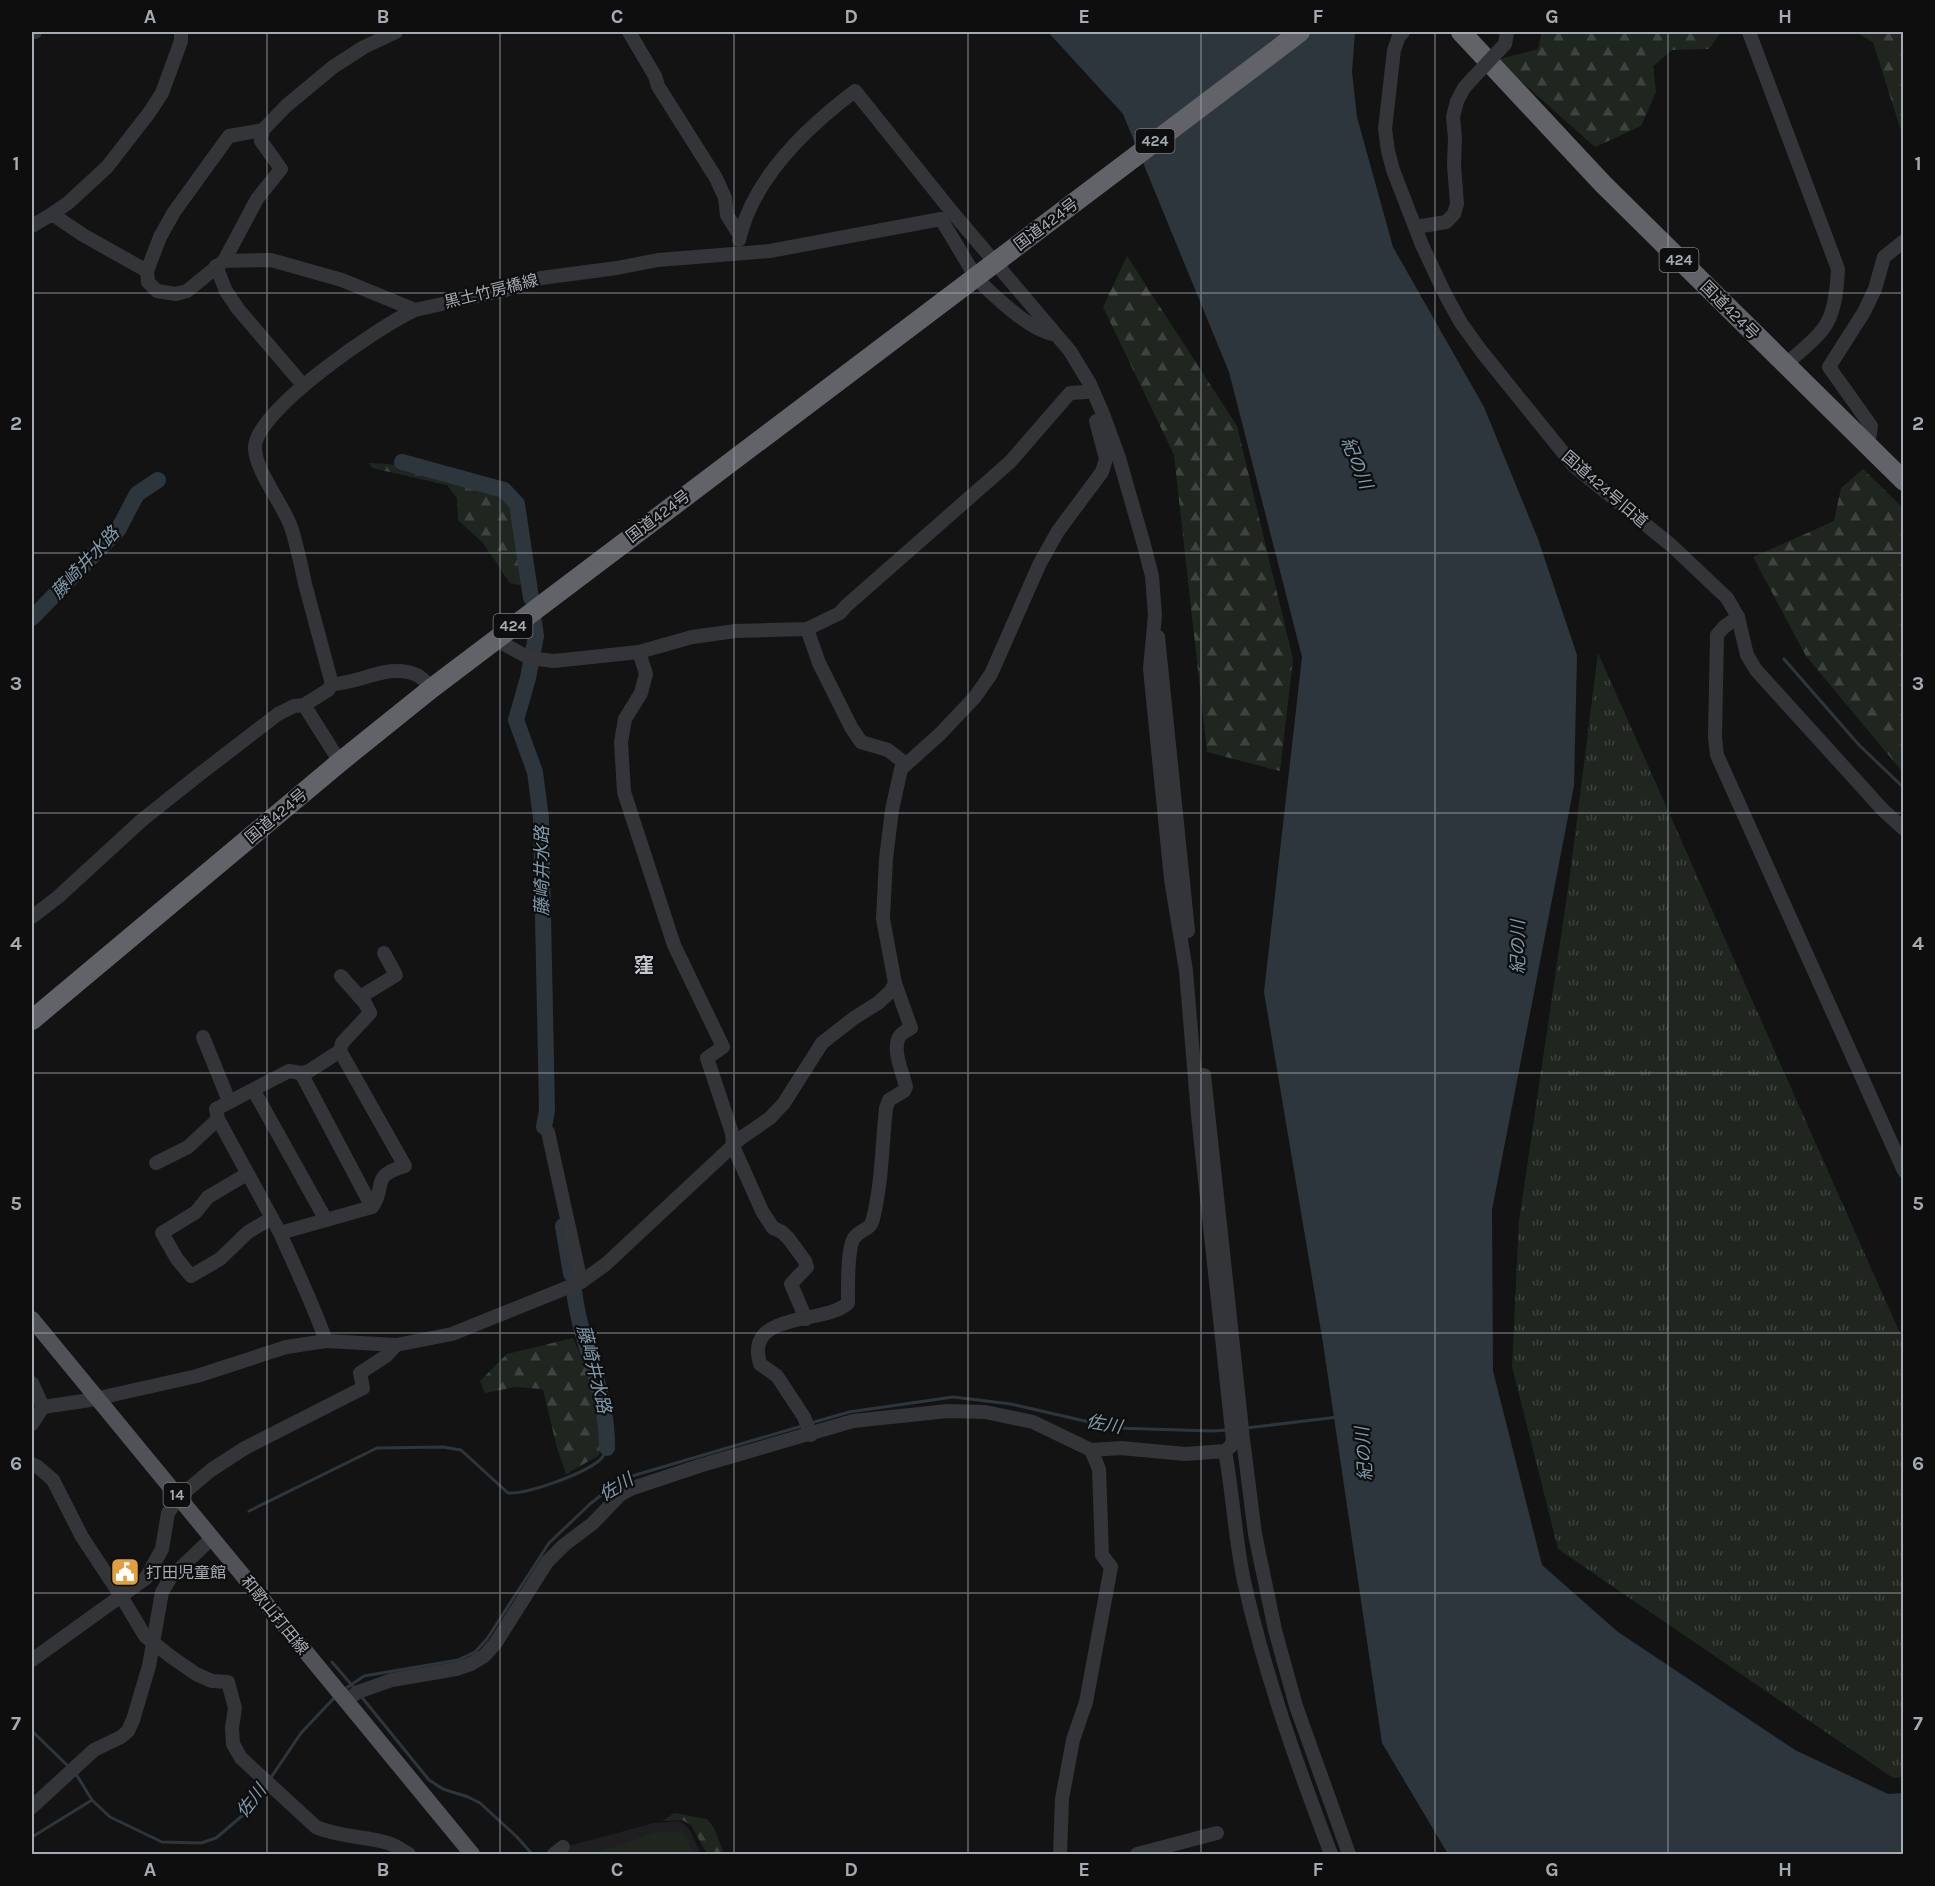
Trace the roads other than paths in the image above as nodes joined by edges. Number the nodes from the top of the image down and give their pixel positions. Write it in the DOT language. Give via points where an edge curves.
graph roads {
  1 [pos="181,32"];
  2 [pos="396,32"];
  3 [pos="629,32"];
  4 [pos="1300,32"];
  5 [pos="1403,32"];
  6 [pos="1461,32"];
  7 [pos="1749,32"];
  8 [pos="1506,38"];
  9 [pos="263,130"];
  10 [pos="52,213"];
  11 [pos="944,213"];
  12 [pos="32,226"];
  13 [pos="1416,227"];
  14 [pos="740,236"];
  15 [pos="1904,241"];
  16 [pos="735,255"];
  17 [pos="1003,257"];
  18 [pos="220,264"];
  19 [pos="971,269"];
  20 [pos="147,271"];
  21 [pos="982,284"];
  22 [pos="414,310"];
  23 [pos="1055,334"];
  24 [pos="1785,365"];
  25 [pos="1081,370"];
  26 [pos="303,385"];
  27 [pos="1087,392"];
  28 [pos="1868,446"];
  29 [pos="1904,481"];
  30 [pos="1738,617"];
  31 [pos="807,629"];
  32 [pos="495,639"];
  33 [pos="639,652"];
  34 [pos="332,684"];
  35 [pos="432,688"];
  36 [pos="304,705"];
  37 [pos="340,762"];
  38 [pos="906,764"];
  39 [pos="1904,829"];
  40 [pos="32,918"];
  41 [pos="384,953"];
  42 [pos="341,976"];
  43 [pos="895,983"];
  44 [pos="360,997"];
  45 [pos="32,1020"];
  46 [pos="203,1037"];
  47 [pos="340,1051"];
  48 [pos="301,1073"];
  49 [pos="254,1090"];
  50 [pos="229,1101"];
  51 [pos="218,1119"];
  52 [pos="548,1132"];
  53 [pos="733,1146"];
  54 [pos="156,1163"];
  55 [pos="1904,1172"];
  56 [pos="247,1174"];
  57 [pos="372,1207"];
  58 [pos="272,1218"];
  59 [pos="326,1220"];
  60 [pos="280,1233"];
  61 [pos="581,1282"];
  62 [pos="32,1319"];
  63 [pos="806,1319"];
  64 [pos="326,1341"];
  65 [pos="396,1345"];
  66 [pos="32,1383"];
  67 [pos="96,1398"];
  68 [pos="43,1407"];
  69 [pos="32,1424"];
  70 [pos="811,1433"];
  71 [pos="1234,1443"];
  72 [pos="1091,1450"];
  73 [pos="32,1464"];
  74 [pos="179,1497"];
  75 [pos="212,1538"];
  76 [pos="121,1596"];
  77 [pos="153,1644"];
  78 [pos="32,1660"];
  79 [pos="343,1699"];
  80 [pos="32,1808"];
  81 [pos="1217,1833"];
  82 [pos="1177,1849"];
  83 [pos="409,1854"];
  84 [pos="472,1854"];
  85 [pos="1060,1854"];
  86 [pos="1137,1854"];
  87 [pos="1331,1854"];
  88 [pos="1349,1854"];
  1 -- 10 [label="street" via="162,93 149,113 107,167"];
  2 -- 9 [label="street" via="333,67"];
  3 -- 14 [label="street" via="716,178 727,215"];
  4 -- 17 [label="highway, 国道424号 / 424"];
  5 -- 13 [label="street, 国道424号旧道" via="1394,50 1385,129 1393,170"];
  6 -- 24 [label="highway, 国道424号 / 424" via="1603,184"];
  7 -- 24 [label="street" via="1838,269 1836,300 1829,322"];
  8 -- 13 [label="street, bridge" via="1464,87 1457,101 1453,117 1457,204 1454,214 1446,222"];
  9 -- 18 [label="street" via="261,141 281,169 257,199"];
  9 -- 20 [label="street" via="229,136 174,212"];
  10 -- 12 [label="street"];
  10 -- 20 [label="street"];
  11 -- 14 [label="street" via="855,91 816,122 774,167 744,220"];
  11 -- 16 [label="street, 黒土竹房橋線"];
  11 -- 17 [label="street"];
  11 -- 19 [label="street"];
  13 -- 30 [label="street, 国道424号旧道" via="1461,323 1552,441 1574,466 1712,582 1728,598"];
  14 -- 16 [label="street"];
  15 -- 28 [label="street" via="1884,257 1864,312 1829,367 1871,426"];
  16 -- 22 [label="street, 黒土竹房橋線" via="658,260 541,278"];
  17 -- 23 [label="street"];
  17 -- 32 [label="highway, 国道424号 / 424"];
  18 -- 20 [label="street" via="187,291 176,294 157,291 148,282"];
  18 -- 22 [label="street" via="271,260 342,280"];
  18 -- 26 [label="street" via="226,291 237,309"];
  21 -- 23 [label="street" via="1023,319"];
  22 -- 26 [label="street, 黒土竹房橋線"];
  23 -- 25 [label="street"];
  24 -- 28 [label="highway, 国道424号 / 424"];
  25 -- 27 [label="street"];
  25 -- 71 [label="street" via="1103,414 1122,469 1152,576 1155,615 1150,669 1171,879 1186,971 1198,1115 1236,1420"];
  26 -- 34 [label="street, 黒土竹房橋線" via="263,427 255,447 258,461 291,526"];
  27 -- 31 [label="street" via="1070,393 1010,462 840,613"];
  27 -- 38 [label="street" via="1104,446 1102,472 1058,531 1040,563 991,674 975,697"];
  28 -- 29 [label="highway, 国道424号 / 424"];
  30 -- 39 [label="street, 国道424号旧道" via="1747,655 1756,670"];
  30 -- 55 [label="street" via="1717,635 1717,755"];
  31 -- 33 [label="street" via="692,637"];
  31 -- 38 [label="street" via="819,663 861,742 888,750"];
  32 -- 33 [label="street" via="532,659 554,661"];
  32 -- 35 [label="highway, 国道424号 / 424"];
  33 -- 53 [label="street" via="646,674 641,693 625,719 621,742 624,792 675,945 723,1047 707,1058"];
  34 -- 35 [label="street" via="393,671 419,676"];
  34 -- 36 [label="street"];
  35 -- 37 [label="highway, 国道424号 / 424"];
  36 -- 37 [label="street"];
  36 -- 40 [label="street" via="294,705 278,714 142,819"];
  37 -- 45 [label="highway, 国道424号 / 424"];
  38 -- 43 [label="street" via="901,770 892,810 883,919"];
  41 -- 44 [label="street" via="396,975"];
  42 -- 44 [label="street"];
  43 -- 53 [label="street" via="878,1003 822,1042 784,1103"];
  43 -- 63 [label="street" via="911,1028 900,1035 897,1044 906,1087 889,1100 886,1108 880,1184 872,1223 853,1239 848,1303"];
  44 -- 47 [label="street" via="370,1013 342,1043"];
  46 -- 50 [label="street"];
  47 -- 48 [label="street"];
  47 -- 57 [label="street" via="405,1166 380,1181"];
  48 -- 49 [label="street" via="289,1071"];
  48 -- 57 [label="street"];
  49 -- 50 [label="street"];
  49 -- 59 [label="street"];
  50 -- 51 [label="street" via="216,1109"];
  51 -- 54 [label="street" via="188,1147"];
  51 -- 56 [label="street"];
  52 -- 61 [label="street"];
  53 -- 61 [label="street" via="606,1264"];
  53 -- 63 [label="street" via="762,1211 805,1261 807,1267 791,1288"];
  56 -- 58 [label="street"];
  56 -- 58 [label="street" via="208,1197 196,1212 162,1233 191,1275 220,1259 248,1232"];
  57 -- 59 [label="street"];
  58 -- 60 [label="street"];
  59 -- 60 [label="street"];
  60 -- 64 [label="street"];
  61 -- 65 [label="street" via="452,1334"];
  62 -- 67 [label="main road, 和歌山打田線 / 14"];
  63 -- 70 [label="street" via="775,1325 762,1339 758,1358 777,1376"];
  64 -- 65 [label="street"];
  64 -- 67 [label="street" via="286,1347 197,1376"];
  65 -- 74 [label="street" via="360,1373 363,1388 245,1448"];
  66 -- 68 [label="street"];
  67 -- 68 [label="street"];
  67 -- 74 [label="main road, 和歌山打田線 / 14"];
  68 -- 69 [label="street"];
  70 -- 72 [label="street" via="853,1421 948,1410 985,1412 1033,1422"];
  70 -- 79 [label="street" via="621,1494 582,1534 547,1562 484,1656 456,1669 392,1680"];
  71 -- 72 [label="street" via="1185,1454 1121,1448"];
  71 -- 87 [label="street" via="1244,1579 1264,1662"];
  71 -- 88 [label="street" via="1275,1630 1296,1706"];
  72 -- 85 [label="street" via="1099,1469 1102,1555 1111,1567 1086,1702 1072,1740 1062,1799"];
  73 -- 76 [label="street" via="53,1480 82,1537"];
  74 -- 75 [label="main road, 和歌山打田線 / 14"];
  74 -- 76 [label="street" via="168,1513 156,1562 146,1578"];
  75 -- 77 [label="street" via="171,1577 162,1592"];
  75 -- 79 [label="main road, 和歌山打田線 / 14"];
  76 -- 77 [label="street"];
  76 -- 78 [label="street"];
  77 -- 80 [label="street" via="128,1731 94,1750"];
  77 -- 83 [label="street" via="196,1674 228,1682 235,1708 233,1744 241,1758 316,1827 391,1844"];
  79 -- 84 [label="main road, 和歌山打田線 / 14"];
  81 -- 82 [label="street"];
  82 -- 86 [label="street"];
}
